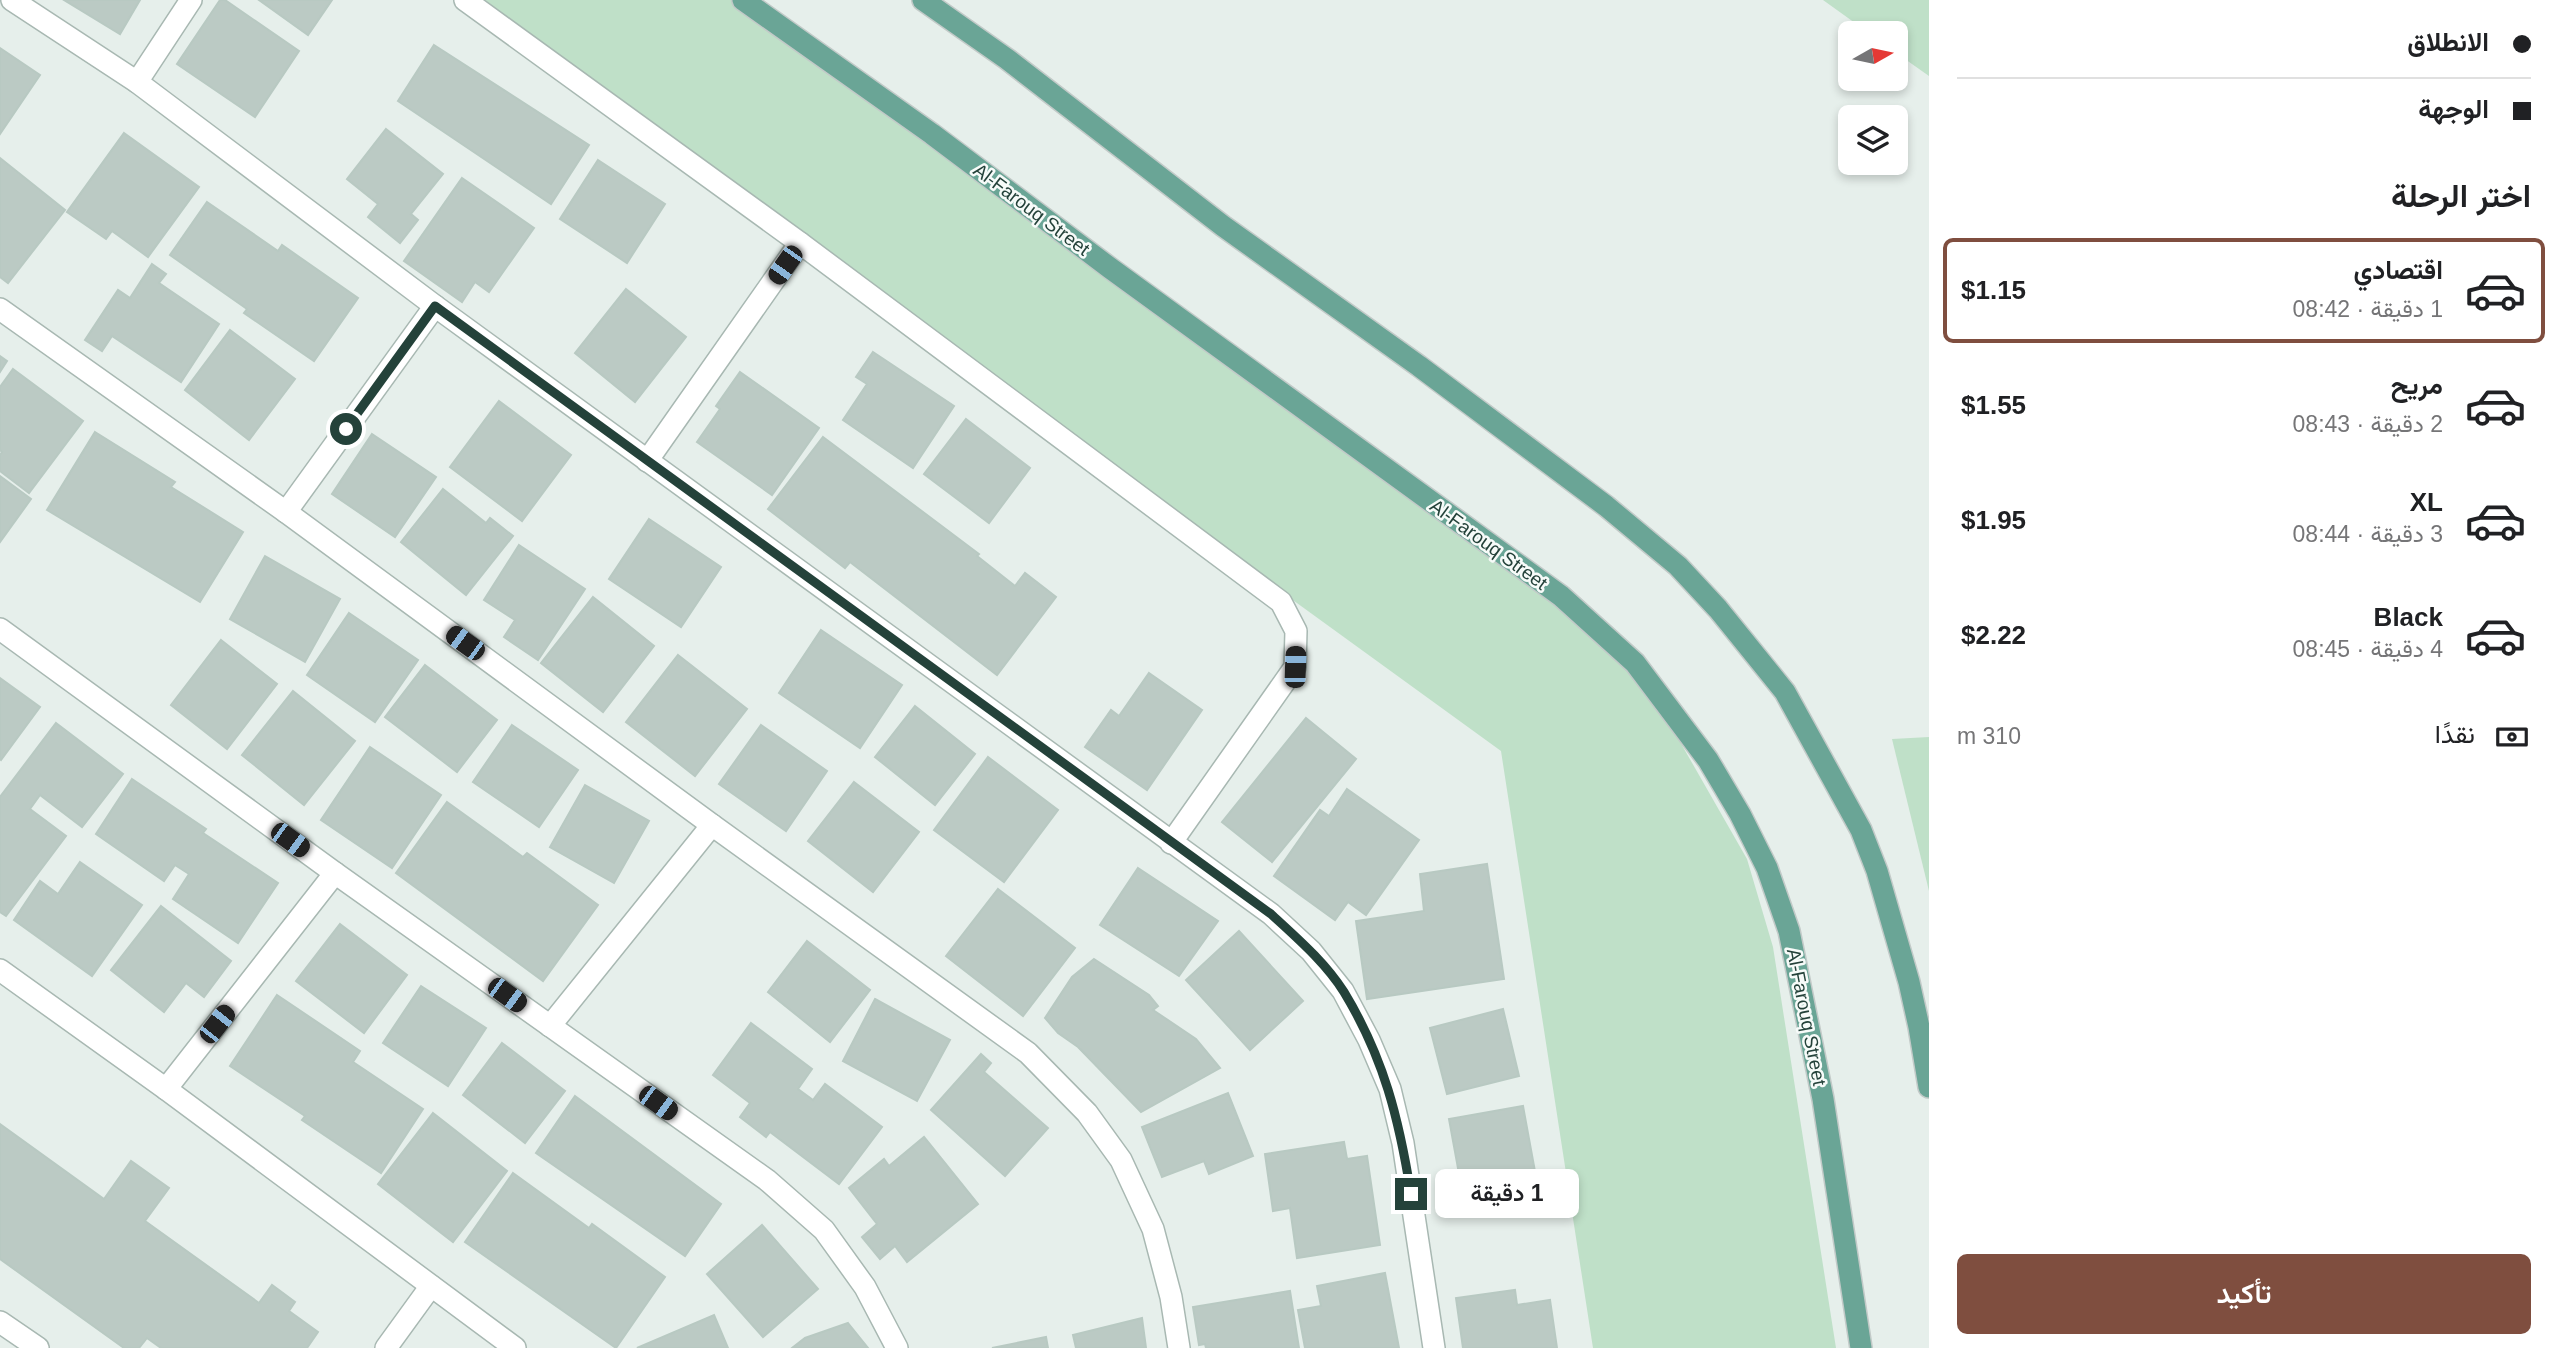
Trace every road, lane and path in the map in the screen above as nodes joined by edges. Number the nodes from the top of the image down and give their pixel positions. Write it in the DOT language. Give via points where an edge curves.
graph roads {
  1 [pos="12,0"];
  2 [pos="191,0"];
  3 [pos="465,0"];
  4 [pos="743,0"];
  5 [pos="923,0"];
  6 [pos="137,82"];
  7 [pos="800,243"];
  8 [pos="435,306"];
  9 [pos="0,309"];
  10 [pos="647,461"];
  11 [pos="286,512"];
  12 [pos="0,629"];
  13 [pos="712,825"];
  14 [pos="1171,843"];
  15 [pos="335,873"];
  16 [pos="0,970"];
  17 [pos="550,1026"];
  18 [pos="1929,1087"];
  19 [pos="166,1088"];
  20 [pos="431,1286"];
  21 [pos="2,1327"];
  22 [pos="38,1348"];
  23 [pos="386,1348"];
  24 [pos="515,1348"];
  25 [pos="897,1348"];
  26 [pos="1179,1348"];
  27 [pos="1434,1348"];
  28 [pos="1861,1348"];
  1 -- 6 [label="street"];
  2 -- 6 [label="street"];
  3 -- 7 [label="street"];
  4 -- 28 [label="main road, Al-Farouq Street" via="1561,596 1635,663 1707,760 1740,814 1767,868 1789,931 1823,1099"];
  5 -- 18 [label="main road" via="1606,506 1678,566 1718,609 1785,692 1861,830 1909,982"];
  6 -- 8 [label="street"];
  7 -- 10 [label="street"];
  7 -- 14 [label="street" via="1281,602 1296,631 1295,667"];
  8 -- 10 [label="street"];
  8 -- 11 [label="street"];
  9 -- 11 [label="street"];
  10 -- 14 [label="street"];
  11 -- 13 [label="street"];
  12 -- 15 [label="street"];
  13 -- 17 [label="street"];
  13 -- 26 [label="street" via="1028,1053 1087,1113 1121,1160 1153,1229"];
  14 -- 27 [label="street" via="1271,914 1311,951 1343,991 1369,1040 1390,1089 1403,1143"];
  15 -- 17 [label="street"];
  15 -- 19 [label="street"];
  16 -- 19 [label="street"];
  17 -- 25 [label="street" via="767,1180 824,1230 865,1287"];
  19 -- 20 [label="street"];
  20 -- 23 [label="street"];
  20 -- 24 [label="street"];
  21 -- 22 [label="street"];
}
